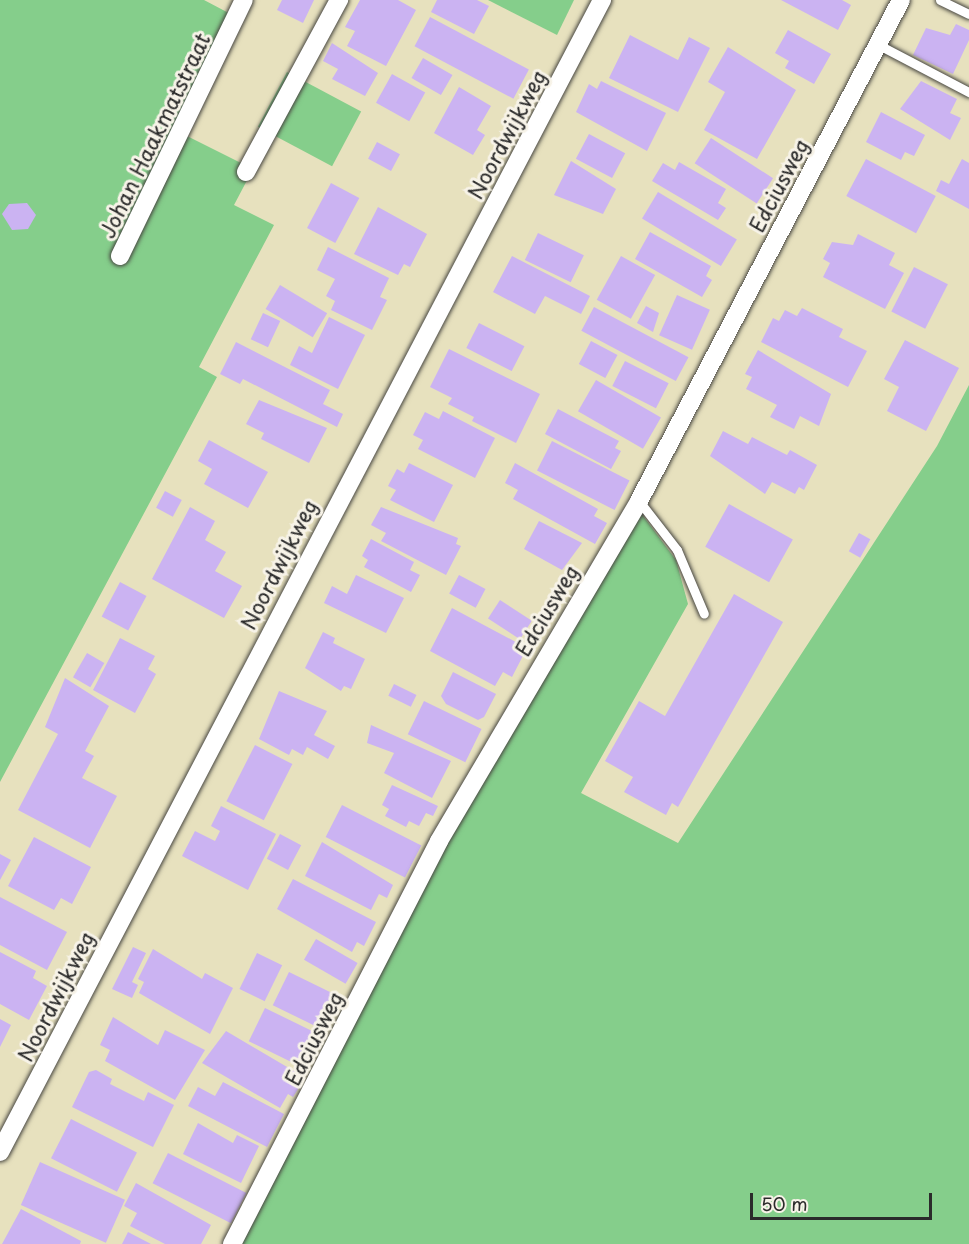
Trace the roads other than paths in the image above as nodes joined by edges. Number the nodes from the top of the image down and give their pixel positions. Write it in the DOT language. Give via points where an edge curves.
graph roads {
  1 [pos="244,0"];
  2 [pos="339,0"];
  3 [pos="602,0"];
  4 [pos="901,0"];
  5 [pos="940,0"];
  6 [pos="969,14"];
  7 [pos="877,45"];
  8 [pos="969,92"];
  9 [pos="246,172"];
  10 [pos="120,256"];
  11 [pos="639,501"];
  12 [pos="704,614"];
  13 [pos="0,1152"];
  14 [pos="232,1244"];
  1 -- 10 [label="street, Johan Haakmatstraat"];
  2 -- 9 [label="street"];
  3 -- 13 [label="street, Noordwijkweg"];
  4 -- 7 [label="street, Edciusweg"];
  5 -- 6 [label="lane"];
  7 -- 8 [label="lane"];
  7 -- 11 [label="street, Edciusweg"];
  11 -- 12 [label="lane" via="677,550"];
  11 -- 14 [label="street, Edciusweg" via="439,841"];
}
